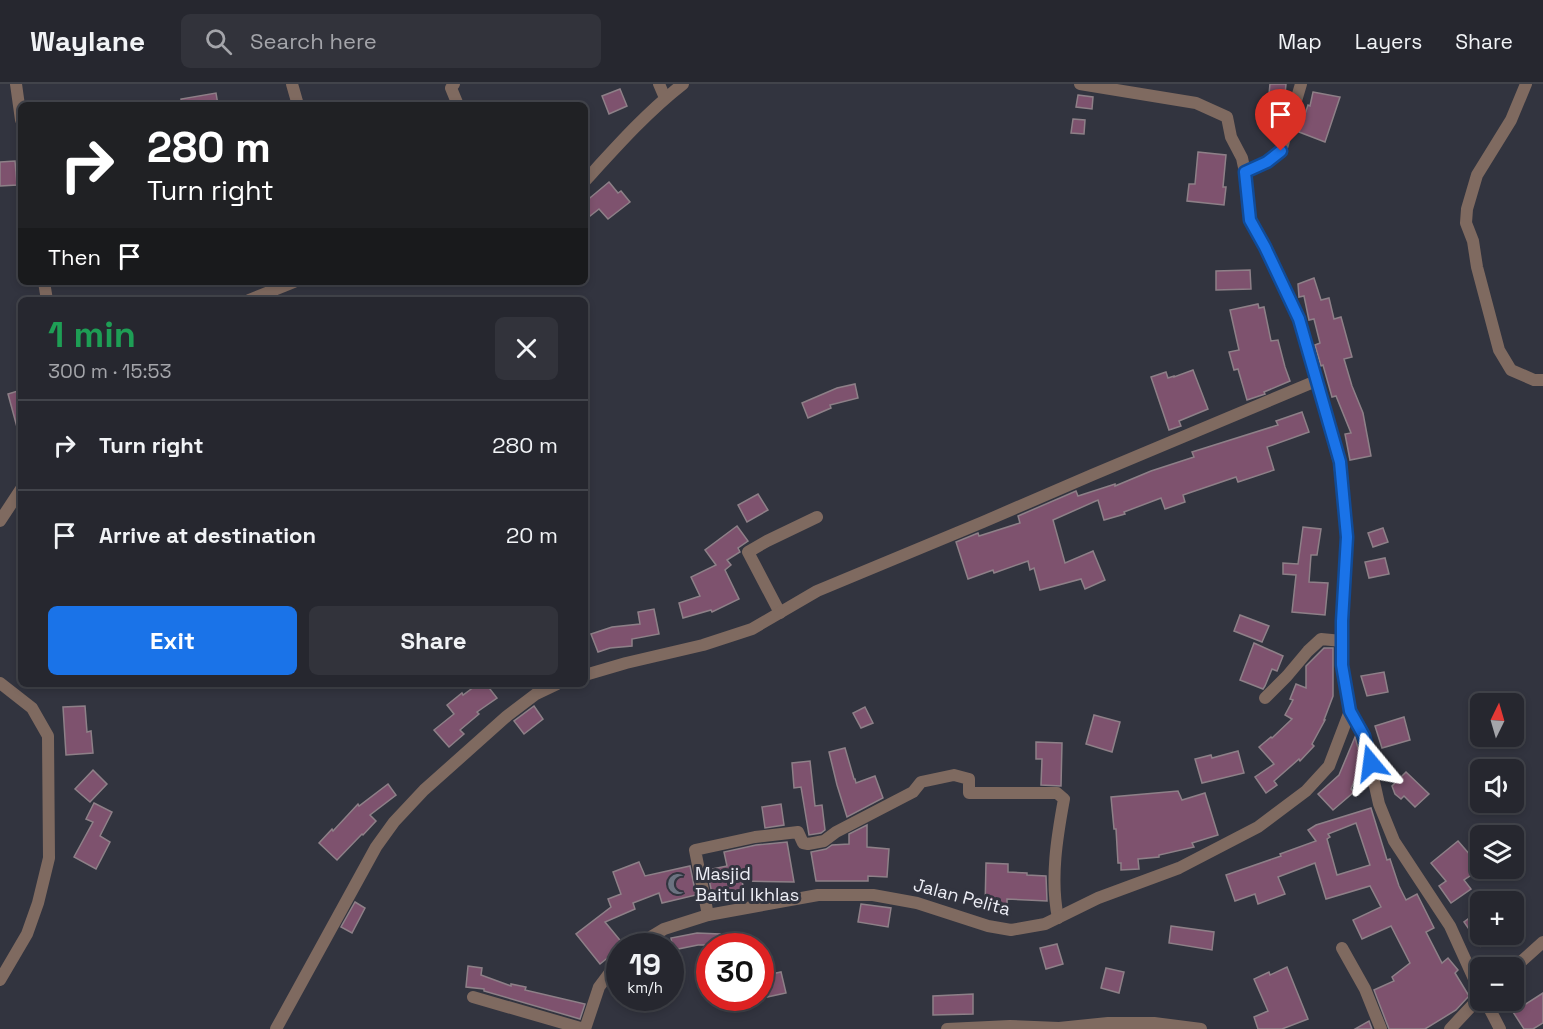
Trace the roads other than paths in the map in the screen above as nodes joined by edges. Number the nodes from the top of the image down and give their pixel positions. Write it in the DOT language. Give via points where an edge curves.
graph roads {
  1 [pos="16,84"];
  2 [pos="292,84"];
  3 [pos="454,84"];
  4 [pos="659,84"];
  5 [pos="683,84"];
  6 [pos="1080,84"];
  7 [pos="1301,84"];
  8 [pos="1526,84"];
  9 [pos="665,98"];
  10 [pos="18,102"];
  11 [pos="297,102"];
  12 [pos="457,102"];
  13 [pos="1245,172"];
  14 [pos="588,178"];
  15 [pos="286,285"];
  16 [pos="256,297"];
  17 [pos="1543,380"];
  18 [pos="1316,381"];
  19 [pos="18,494"];
  20 [pos="818,517"];
  21 [pos="0,521"];
  22 [pos="780,613"];
  23 [pos="1342,641"];
  24 [pos="588,674"];
  25 [pos="0,683"];
  26 [pos="551,687"];
  27 [pos="1265,698"];
  28 [pos="1350,711"];
  29 [pos="708,915"];
  30 [pos="1058,918"];
  31 [pos="657,933"];
  32 [pos="1543,942"];
  33 [pos="1342,948"];
  34 [pos="1524,959"];
  35 [pos="1470,970"];
  36 [pos="606,978"];
  37 [pos="0,980"];
  38 [pos="473,997"];
  39 [pos="1470,1008"];
  40 [pos="1491,1011"];
  41 [pos="276,1029"];
  42 [pos="585,1029"];
  43 [pos="947,1029"];
  44 [pos="1200,1029"];
  45 [pos="1381,1029"];
  46 [pos="1450,1029"];
  47 [pos="1500,1029"];
  1 -- 10 [label="street"];
  2 -- 11 [label="street"];
  3 -- 12 [label="street" via="451,88"];
  4 -- 9 [label="street"];
  5 -- 9 [label="street"];
  6 -- 13 [label="street" via="1196,103 1227,117"];
  7 -- 13 [label="street" via="1281,151"];
  8 -- 17 [label="street" via="1511,120 1477,175 1466,223 1499,350 1511,370"];
  9 -- 14 [label="street"];
  13 -- 18 [label="street" via="1250,220 1299,319"];
  15 -- 16 [label="street"];
  18 -- 22 [label="street" via="817,591"];
  18 -- 23 [label="street" via="1340,462 1347,537"];
  19 -- 21 [label="street"];
  20 -- 22 [label="street" via="748,552"];
  22 -- 24 [label="street" via="752,629 703,645"];
  23 -- 27 [label="street" via="1321,639"];
  23 -- 28 [label="street"];
  25 -- 37 [label="street" via="32,708 48,736 49,858 27,934"];
  26 -- 41 [label="street" via="507,716 394,822"];
  28 -- 30 [label="street, Jalan Pelita" via="1329,766 1306,791 1258,827 1179,868 1098,898"];
  28 -- 35 [label="street" via="1364,736 1379,804 1394,841 1450,926"];
  29 -- 30 [label="street, Jalan Pelita" via="818,895 873,895 917,903 1011,930"];
  29 -- 30 [label="street" via="695,850 798,832 803,843 824,841 913,792 921,782 954,775 969,779 969,793 1057,794 1064,799 1055,868"];
  29 -- 31 [label="street, Jalan Pelita"];
  32 -- 34 [label="street"];
  33 -- 45 [label="street"];
  36 -- 42 [label="street"];
  38 -- 42 [label="street"];
  39 -- 46 [label="street"];
  40 -- 47 [label="street"];
  43 -- 44 [label="street" via="1059,1028 1108,1023"];
}
